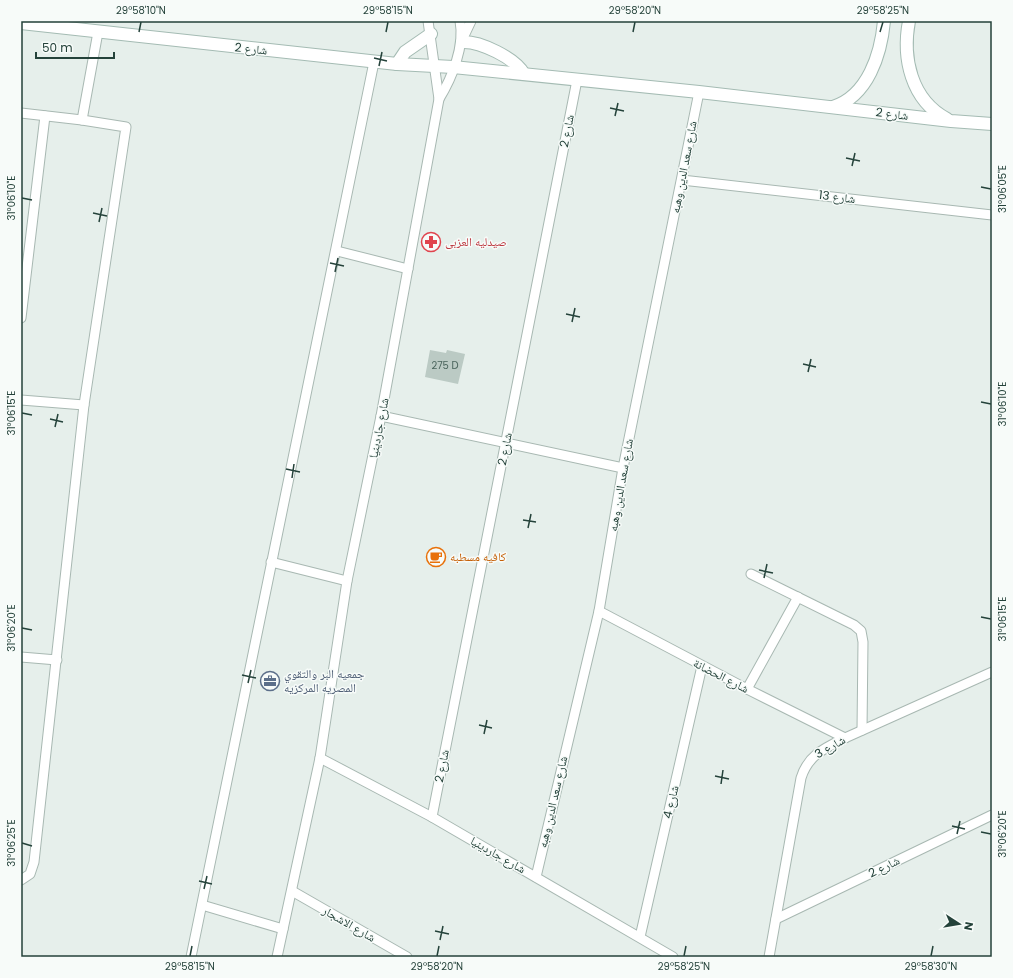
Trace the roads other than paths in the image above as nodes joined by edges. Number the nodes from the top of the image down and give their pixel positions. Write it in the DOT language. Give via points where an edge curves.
graph roads {
  1 [pos="428,21"];
  2 [pos="460,21"];
  3 [pos="471,21"];
  4 [pos="884,21"];
  5 [pos="909,21"];
  6 [pos="21,24"];
  7 [pos="98,32"];
  8 [pos="431,34"];
  9 [pos="462,42"];
  10 [pos="374,62"];
  11 [pos="397,64"];
  12 [pos="435,67"];
  13 [pos="453,67"];
  14 [pos="524,74"];
  15 [pos="577,80"];
  16 [pos="699,92"];
  17 [pos="439,98"];
  18 [pos="834,107"];
  19 [pos="21,113"];
  20 [pos="45,116"];
  21 [pos="82,120"];
  22 [pos="951,121"];
  23 [pos="992,124"];
  24 [pos="682,180"];
  25 [pos="992,215"];
  26 [pos="337,251"];
  27 [pos="408,269"];
  28 [pos="21,318"];
  29 [pos="21,400"];
  30 [pos="84,405"];
  31 [pos="381,416"];
  32 [pos="506,444"];
  33 [pos="623,468"];
  34 [pos="272,562"];
  35 [pos="751,574"];
  36 [pos="347,581"];
  37 [pos="798,598"];
  38 [pos="599,611"];
  39 [pos="21,657"];
  40 [pos="57,660"];
  41 [pos="702,666"];
  42 [pos="992,672"];
  43 [pos="747,689"];
  44 [pos="862,730"];
  45 [pos="845,738"];
  46 [pos="320,758"];
  47 [pos="992,815"];
  48 [pos="432,817"];
  49 [pos="536,877"];
  50 [pos="21,880"];
  51 [pos="292,891"];
  52 [pos="202,905"];
  53 [pos="776,919"];
  54 [pos="283,929"];
  55 [pos="640,937"];
  56 [pos="191,957"];
  57 [pos="277,957"];
  58 [pos="407,957"];
  59 [pos="673,957"];
  60 [pos="769,957"];
  1 -- 8 [label="street, شارع جاردينيا"];
  2 -- 9 [label="street, شارع جاردينيا"];
  3 -- 9 [label="street"];
  4 -- 18 [label="street" via="879,51 869,75 844,104"];
  5 -- 22 [label="street" via="906,53 911,77 931,108"];
  6 -- 7 [label="street, شارع 2"];
  7 -- 10 [label="street, شارع 2"];
  7 -- 21 [label="street"];
  8 -- 11 [label="street" via="405,52"];
  8 -- 12 [label="street, شارع جاردينيا"];
  9 -- 13 [label="street, شارع جاردينيا"];
  9 -- 14 [label="street" via="472,41 480,44 515,63"];
  10 -- 11 [label="street, شارع 2"];
  10 -- 26 [label="street"];
  11 -- 12 [label="street, شارع 2"];
  12 -- 13 [label="street, شارع 2"];
  12 -- 17 [label="street, شارع جاردينيا"];
  13 -- 14 [label="street, شارع 2"];
  13 -- 17 [label="street, شارع جاردينيا"];
  14 -- 15 [label="street, شارع 2"];
  15 -- 16 [label="street, شارع 2"];
  15 -- 32 [label="street, شارع 2"];
  16 -- 18 [label="street, شارع 2"];
  16 -- 24 [label="street, شارع سعد الدين وهبه"];
  17 -- 27 [label="street, شارع جاردينيا"];
  18 -- 22 [label="street, شارع 2"];
  19 -- 20 [label="street"];
  20 -- 21 [label="street"];
  20 -- 28 [label="street"];
  21 -- 30 [label="street" via="126,127"];
  22 -- 23 [label="street, شارع 2"];
  24 -- 25 [label="street, شارع 13"];
  24 -- 33 [label="street, شارع سعد الدين وهبه"];
  26 -- 27 [label="street"];
  26 -- 34 [label="street"];
  27 -- 31 [label="street, شارع جاردينيا"];
  29 -- 30 [label="street"];
  30 -- 40 [label="street"];
  31 -- 32 [label="street"];
  31 -- 36 [label="street, شارع جاردينيا"];
  32 -- 33 [label="street"];
  32 -- 48 [label="street, شارع 2"];
  33 -- 38 [label="street, شارع سعد الدين وهبه"];
  34 -- 36 [label="street"];
  34 -- 52 [label="street"];
  35 -- 37 [label="street"];
  36 -- 46 [label="street, شارع جاردينيا"];
  37 -- 43 [label="street"];
  37 -- 44 [label="street" via="854,624 863,636"];
  38 -- 41 [label="street, شارع الحضانة"];
  38 -- 49 [label="street, شارع سعد الدين وهبه"];
  39 -- 40 [label="street"];
  40 -- 50 [label="street" via="34,862 30,874"];
  41 -- 43 [label="street, شارع الحضانة"];
  41 -- 55 [label="street, شارع 4"];
  42 -- 44 [label="street, شارع 3"];
  43 -- 45 [label="street, شارع الحضانة"];
  44 -- 45 [label="street, شارع 3"];
  45 -- 53 [label="street, شارع 3" via="815,754 804,769"];
  46 -- 48 [label="street, شارع جاردينيا"];
  46 -- 51 [label="street, شارع جاردينيا"];
  47 -- 53 [label="street, شارع 2"];
  48 -- 49 [label="street, شارع جاردينيا"];
  49 -- 55 [label="street, شارع جاردينيا"];
  51 -- 54 [label="street, شارع جاردينيا"];
  51 -- 58 [label="street, شارع الاشجار"];
  52 -- 54 [label="street"];
  52 -- 56 [label="street"];
  53 -- 60 [label="street, شارع 3"];
  54 -- 57 [label="street, شارع جاردينيا"];
  55 -- 59 [label="street, شارع جاردينيا"];
}
